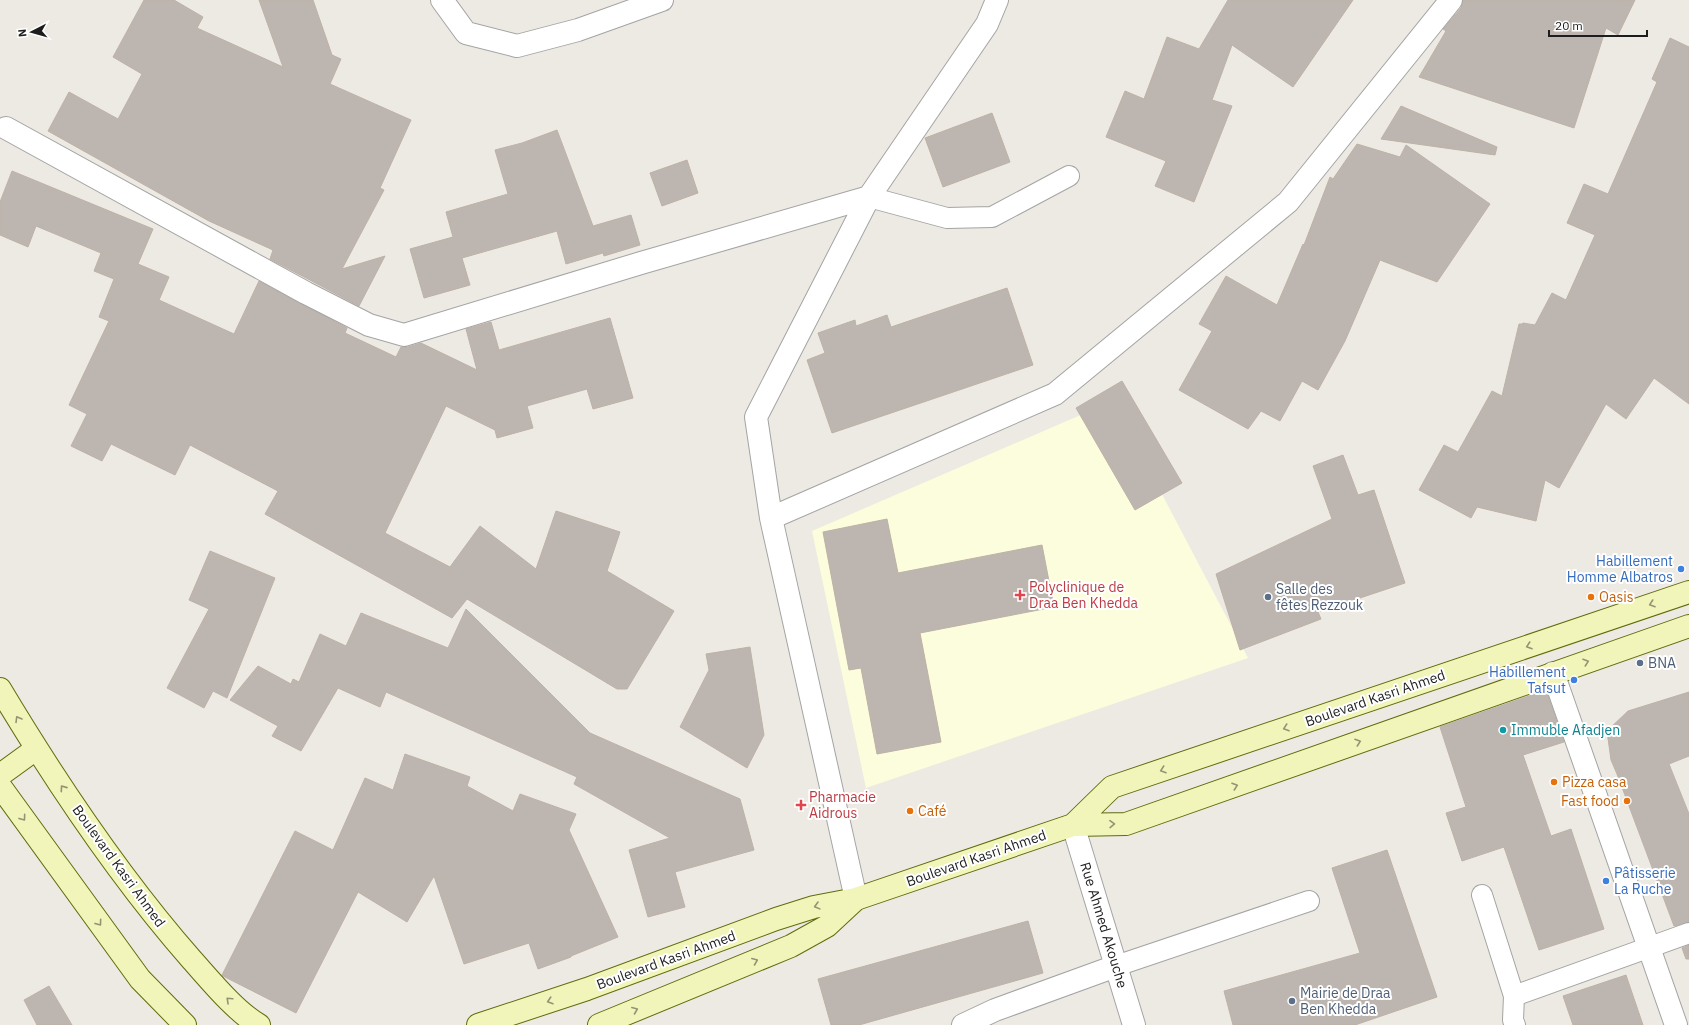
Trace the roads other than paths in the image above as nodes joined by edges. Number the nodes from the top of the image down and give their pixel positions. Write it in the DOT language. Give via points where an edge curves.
graph roads {
  1 [pos="442,0"];
  2 [pos="662,0"];
  3 [pos="997,0"];
  4 [pos="1451,0"];
  5 [pos="6,128"];
  6 [pos="1069,176"];
  7 [pos="869,197"];
  8 [pos="771,518"];
  9 [pos="1689,592"];
  10 [pos="1689,626"];
  11 [pos="1553,674"];
  12 [pos="0,689"];
  13 [pos="36,749"];
  14 [pos="0,775"];
  15 [pos="0,786"];
  16 [pos="1073,825"];
  17 [pos="1482,895"];
  18 [pos="856,899"];
  19 [pos="1309,901"];
  20 [pos="1689,933"];
  21 [pos="1648,946"];
  22 [pos="1116,966"];
  23 [pos="1514,996"];
  24 [pos="998,1017"];
  25 [pos="185,1025"];
  26 [pos="259,1025"];
  27 [pos="478,1025"];
  28 [pos="599,1025"];
  29 [pos="963,1025"];
  30 [pos="1134,1025"];
  31 [pos="1515,1025"];
  32 [pos="1676,1025"];
  1 -- 2 [label="street" via="466,33 517,46 578,30"];
  3 -- 7 [label="street" via="987,24"];
  4 -- 8 [label="street" via="1288,202 1055,394"];
  5 -- 7 [label="street" via="306,293 369,325 404,335"];
  6 -- 7 [label="lane" via="992,217 947,218"];
  7 -- 8 [label="street" via="756,416"];
  8 -- 18 [label="street"];
  9 -- 16 [label="main road, Boulevard Kasri Ahmed, one-way" via="1112,787"];
  11 -- 10 [label="main road, Boulevard Kasri Ahmed, one-way"];
  16 -- 11 [label="main road, Boulevard Kasri Ahmed, one-way" via="1126,824"];
  11 -- 21 [label="street"];
  13 -- 12 [label="main road, Boulevard Kasri Ahmed, one-way"];
  13 -- 14 [label="main road"];
  26 -- 13 [label="main road, Boulevard Kasri Ahmed, one-way" via="230,1001 164,929"];
  15 -- 25 [label="main road, one-way" via="140,979"];
  16 -- 18 [label="main road, Boulevard Kasri Ahmed"];
  16 -- 22 [label="street, Rue Ahmed Akouche"];
  17 -- 23 [label="lane"];
  18 -- 27 [label="main road, Boulevard Kasri Ahmed, one-way" via="814,907 776,919 587,989"];
  28 -- 18 [label="main road, Boulevard Kasri Ahmed, one-way" via="791,946 827,926"];
  19 -- 22 [label="lane"];
  20 -- 21 [label="lane"];
  21 -- 23 [label="lane"];
  21 -- 32 [label="street"];
  22 -- 24 [label="street"];
  22 -- 30 [label="street, Rue Ahmed Akouche"];
  23 -- 31 [label="lane"];
  24 -- 29 [label="street"];
}
